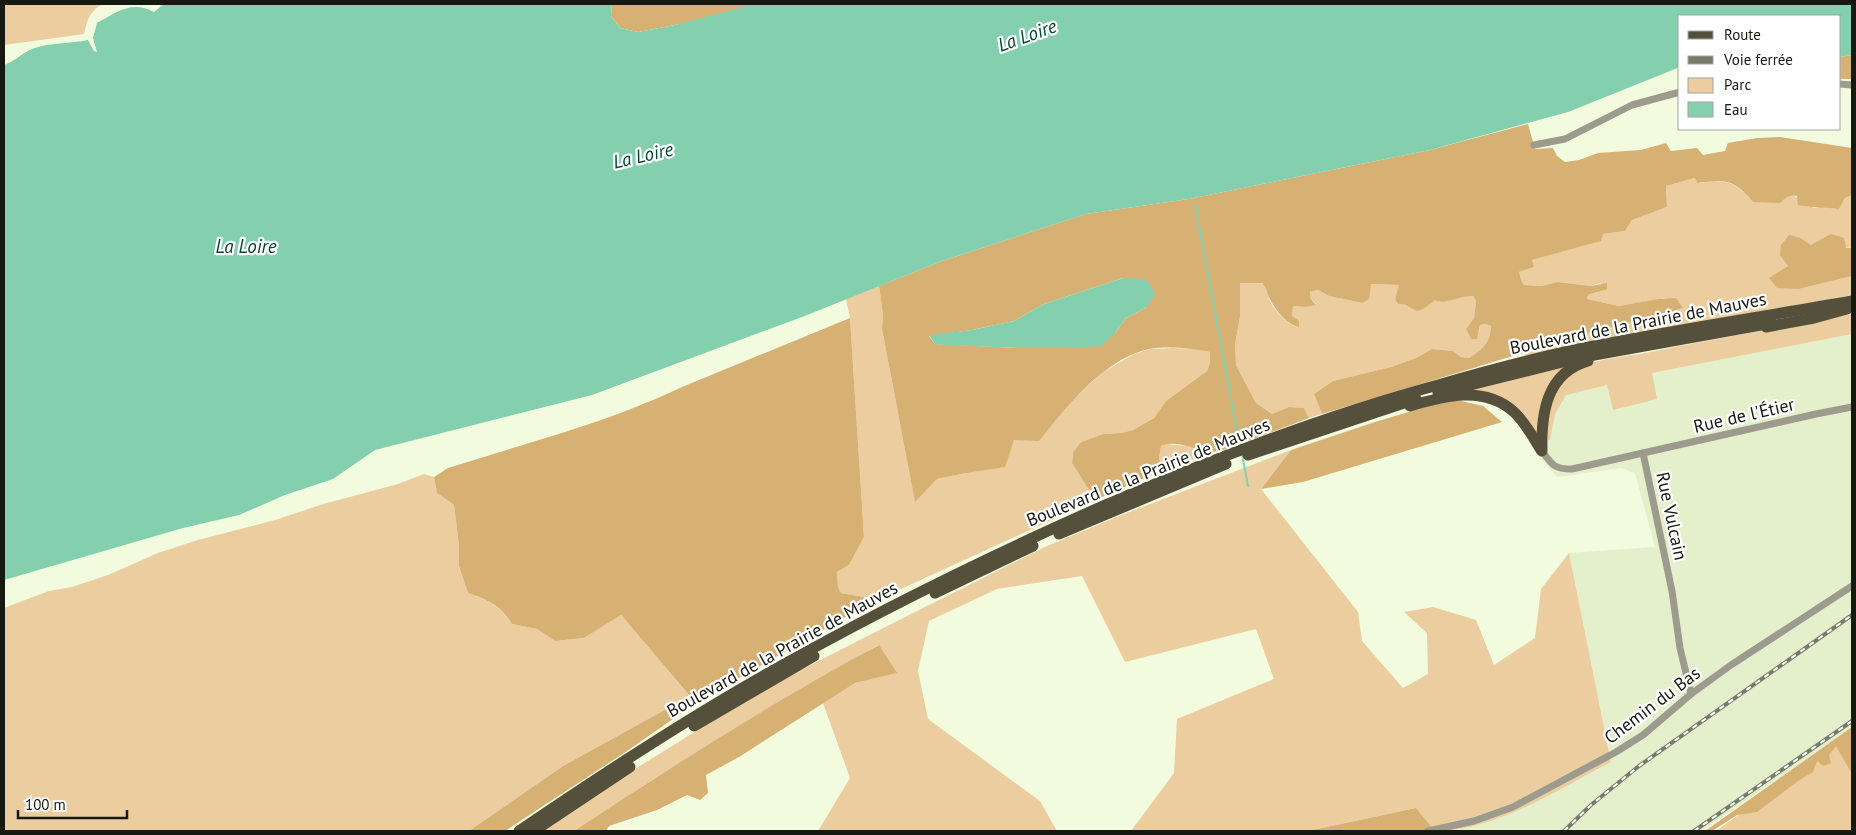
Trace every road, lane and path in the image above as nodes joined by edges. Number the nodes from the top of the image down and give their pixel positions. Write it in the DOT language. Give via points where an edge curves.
graph roads {
  1 [pos="1678,93"];
  2 [pos="1534,145"];
  3 [pos="1851,306"];
  4 [pos="1852,408"];
  5 [pos="1314,433"];
  6 [pos="1542,451"];
  7 [pos="1643,453"];
  8 [pos="1852,586"];
  9 [pos="1691,694"];
  10 [pos="519,831"];
  11 [pos="534,831"];
  12 [pos="1428,831"];
  1 -- 2 [label="street" via="1632,105 1565,139"];
  3 -- 5 [label="main road, Boulevard de la Prairie de Mauves" via="1583,357 1439,392"];
  3 -- 6 [label="main road" via="1814,318 1585,362 1568,371 1548,398 1541,426"];
  3 -- 10 [label="main road, Boulevard de la Prairie de Mauves" via="1594,346 1507,366 1328,419 1240,450 992,556 821,644 656,741"];
  4 -- 7 [label="street, Rue de l'Étier"];
  5 -- 6 [label="main road" via="1430,400 1460,394 1476,395 1496,401 1514,412"];
  5 -- 11 [label="main road, Boulevard de la Prairie de Mauves" via="1155,493 1043,541 924,598 733,703"];
  6 -- 7 [label="street, Rue Vulcain" via="1560,469"];
  7 -- 9 [label="street, Rue Vulcain"];
  8 -- 9 [label="street, Chemin du Bas"];
  9 -- 12 [label="street, Chemin du Bas" via="1631,743 1520,803 1481,819"];
}
